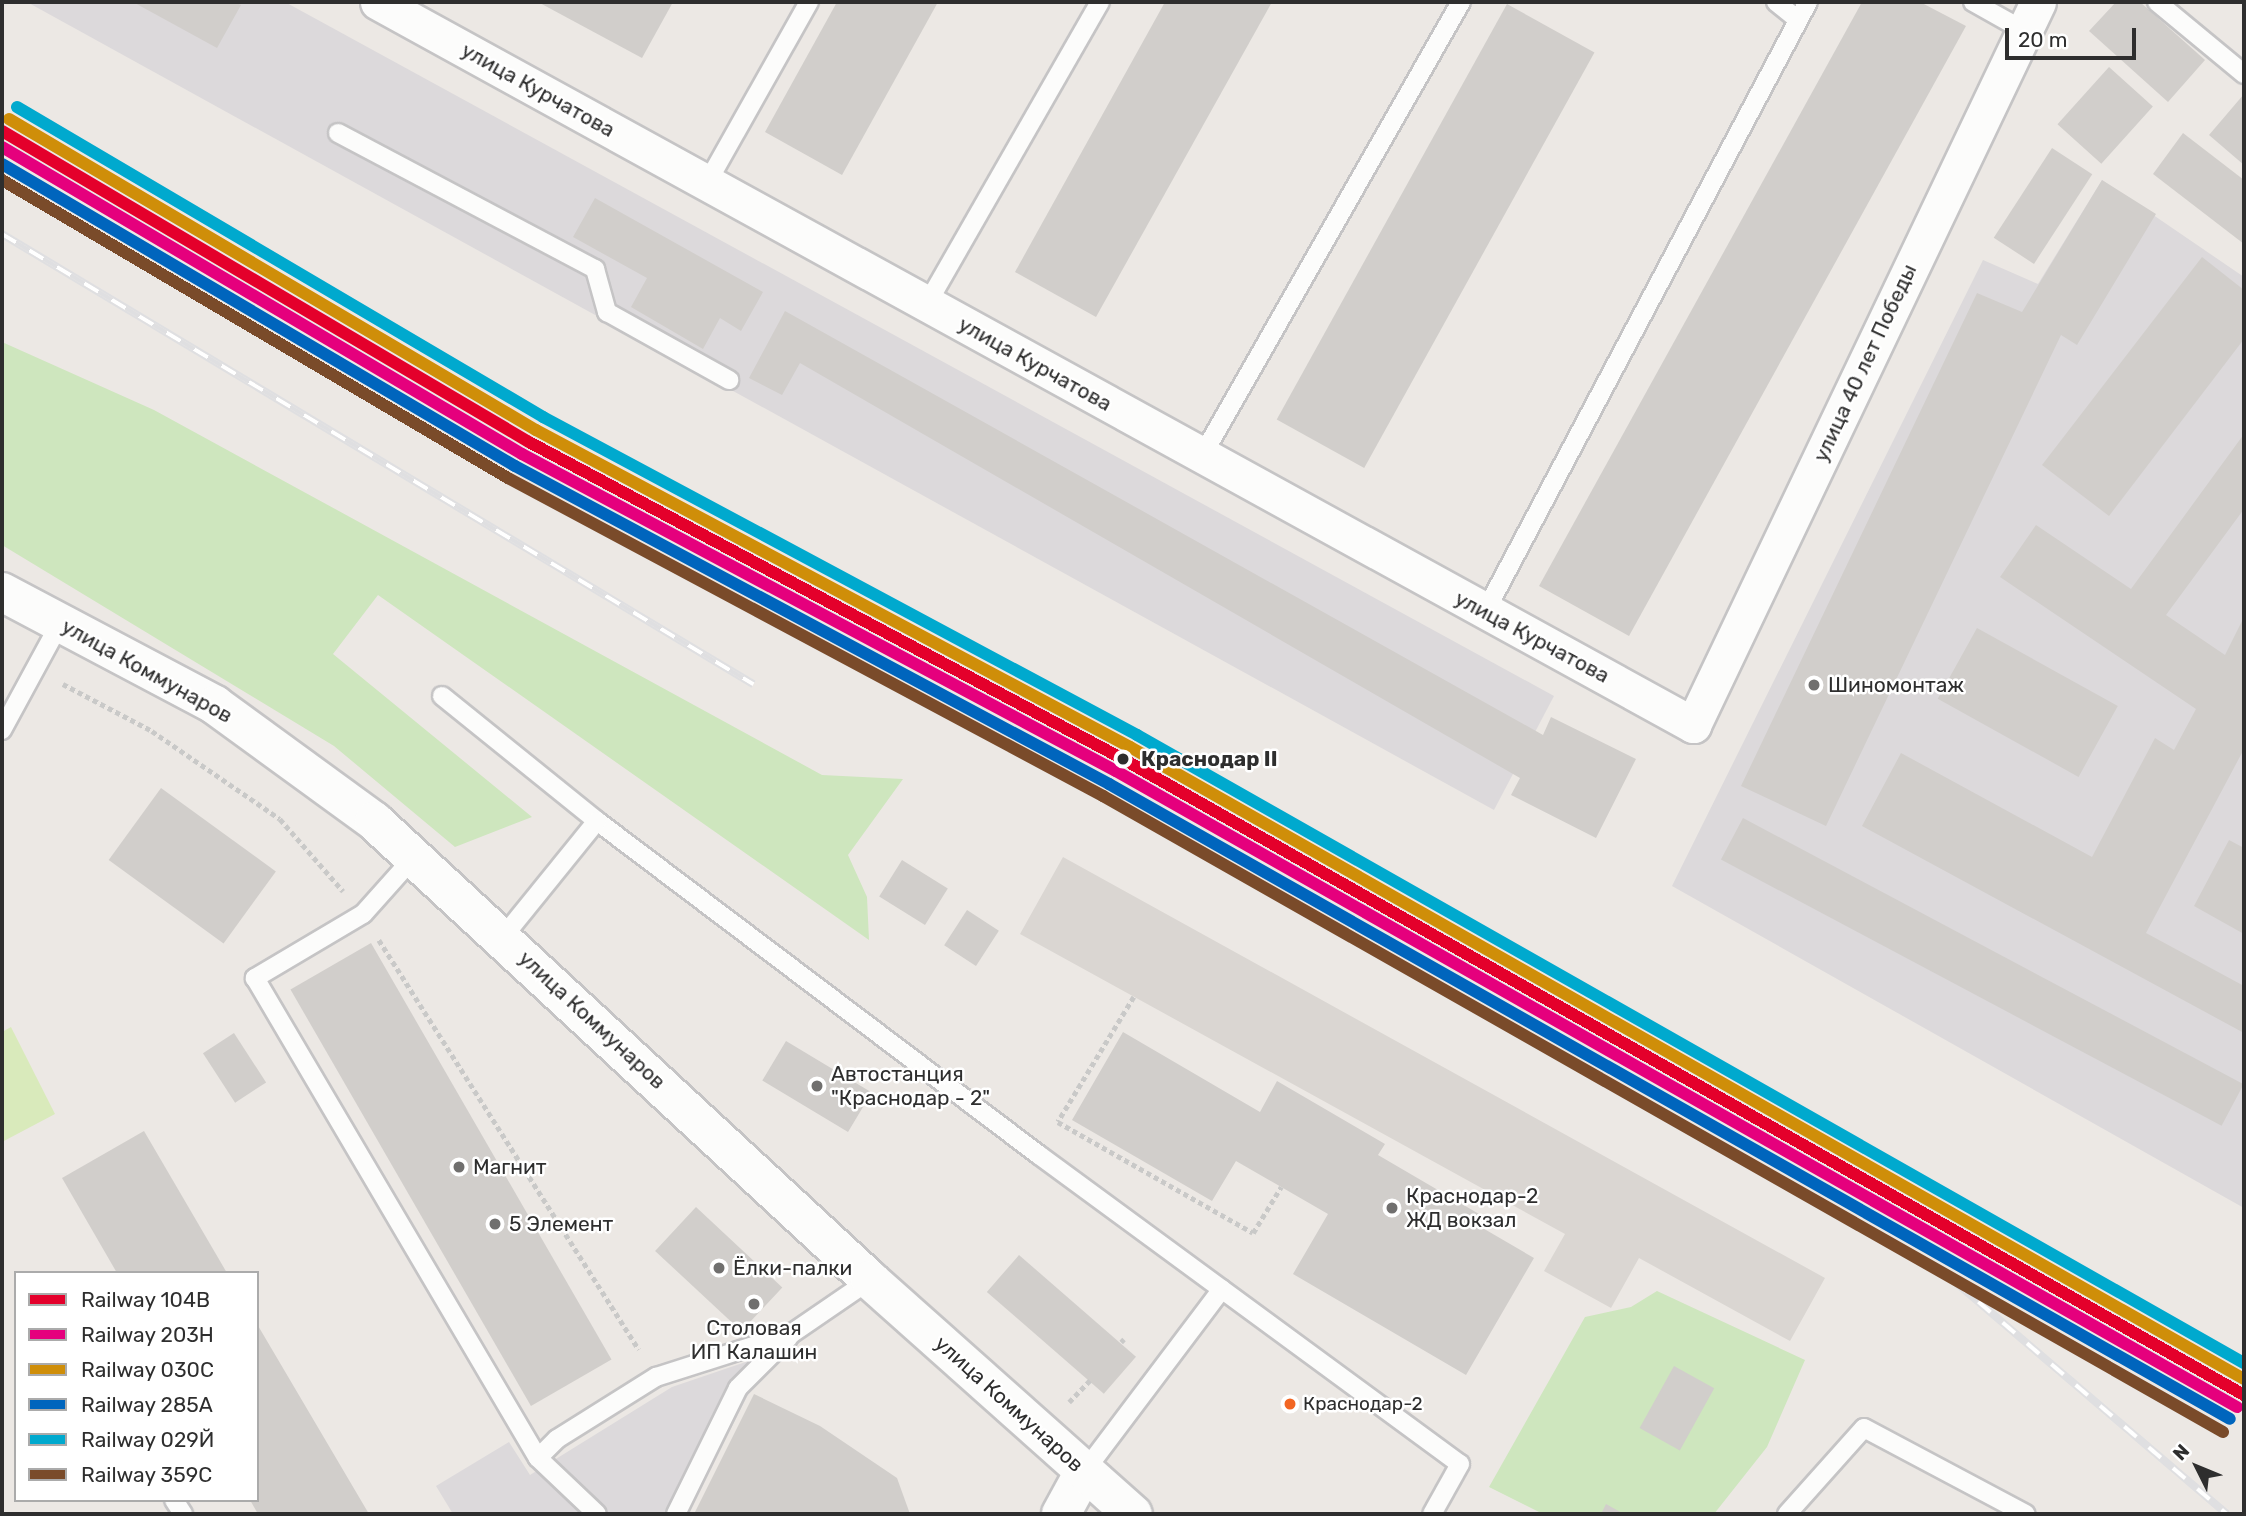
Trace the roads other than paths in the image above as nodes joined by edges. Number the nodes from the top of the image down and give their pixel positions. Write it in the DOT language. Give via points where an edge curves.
graph roads {
  1 [pos="378,2"];
  2 [pos="809,2"];
  3 [pos="1100,2"];
  4 [pos="1461,2"];
  5 [pos="1776,2"];
  6 [pos="1808,2"];
  7 [pos="1973,2"];
  8 [pos="2157,2"];
  9 [pos="2031,16"];
  10 [pos="1798,20"];
  11 [pos="2244,74"];
  12 [pos="338,133"];
  13 [pos="707,183"];
  14 [pos="927,304"];
  15 [pos="729,380"];
  16 [pos="1202,456"];
  17 [pos="2,592"];
  18 [pos="1485,612"];
  19 [pos="60,622"];
  20 [pos="442,696"];
  21 [pos="1693,724"];
  22 [pos="2,730"];
  23 [pos="597,821"];
  24 [pos="414,857"];
  25 [pos="503,937"];
  26 [pos="870,1280"];
  27 [pos="1222,1289"];
  28 [pos="791,1334"];
  29 [pos="538,1458"];
  30 [pos="1084,1472"];
  31 [pos="597,1514"];
  32 [pos="676,1514"];
  33 [pos="1061,1514"];
  34 [pos="1133,1514"];
  35 [pos="1432,1514"];
  36 [pos="1787,1514"];
  37 [pos="2026,1514"];
  1 -- 13 [label="street, улица Курчатова"];
  2 -- 13 [label="lane"];
  3 -- 14 [label="lane"];
  4 -- 16 [label="lane"];
  5 -- 10 [label="lane"];
  6 -- 10 [label="lane"];
  7 -- 9 [label="lane"];
  8 -- 11 [label="lane"];
  9 -- 21 [label="street, улица 40 лет Победы"];
  10 -- 18 [label="lane"];
  12 -- 15 [label="lane" via="595,269 607,312"];
  13 -- 14 [label="street, улица Курчатова"];
  14 -- 16 [label="street, улица Курчатова"];
  16 -- 18 [label="street, улица Курчатова"];
  17 -- 19 [label="main road, улица Коммунаров"];
  18 -- 21 [label="street, улица Курчатова"];
  19 -- 22 [label="lane"];
  19 -- 24 [label="main road, улица Коммунаров" via="215,705 374,821"];
  20 -- 23 [label="lane"];
  23 -- 25 [label="lane"];
  23 -- 27 [label="lane"];
  24 -- 25 [label="main road, улица Коммунаров"];
  24 -- 29 [label="lane" via="363,914 255,978"];
  25 -- 26 [label="main road, улица Коммунаров"];
  26 -- 28 [label="lane"];
  26 -- 30 [label="main road, улица Коммунаров"];
  27 -- 30 [label="lane"];
  27 -- 35 [label="lane" via="1460,1464"];
  28 -- 29 [label="lane" via="656,1377 557,1439"];
  28 -- 32 [label="lane" via="738,1388"];
  29 -- 31 [label="lane"];
  30 -- 33 [label="main road"];
  30 -- 34 [label="main road, улица Коммунаров"];
  36 -- 37 [label="lane" via="1864,1428"];
}
